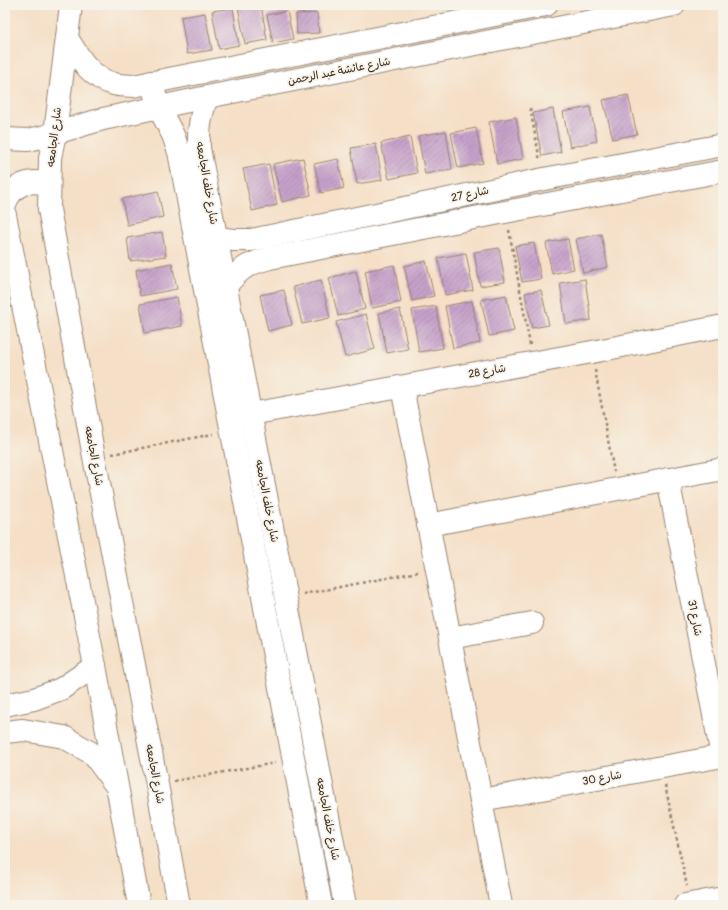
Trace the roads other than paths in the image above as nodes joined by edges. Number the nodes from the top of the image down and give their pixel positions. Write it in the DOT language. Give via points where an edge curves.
graph roads {
  1 [pos="71,5"];
  2 [pos="546,5"];
  3 [pos="674,5"];
  4 [pos="612,11"];
  5 [pos="67,38"];
  6 [pos="151,82"];
  7 [pos="207,97"];
  8 [pos="158,108"];
  9 [pos="55,133"];
  10 [pos="5,139"];
  11 [pos="723,145"];
  12 [pos="723,172"];
  13 [pos="49,185"];
  14 [pos="5,204"];
  15 [pos="5,215"];
  16 [pos="217,238"];
  17 [pos="226,286"];
  18 [pos="723,326"];
  19 [pos="402,387"];
  20 [pos="251,414"];
  21 [pos="723,469"];
  22 [pos="668,479"];
  23 [pos="428,524"];
  24 [pos="532,623"];
  25 [pos="450,638"];
  26 [pos="95,666"];
  27 [pos="304,696"];
  28 [pos="282,700"];
  29 [pos="5,705"];
  30 [pos="5,732"];
  31 [pos="723,756"];
  32 [pos="117,787"];
  33 [pos="481,800"];
  34 [pos="723,898"];
  35 [pos="688,904"];
  36 [pos="139,905"];
  37 [pos="179,905"];
  38 [pos="321,905"];
  39 [pos="345,905"];
  40 [pos="501,905"];
  1 -- 5 [label="street, شارع الجامعه"];
  2 -- 6 [label="street"];
  3 -- 4 [label="street, شارع عائشة عبد الرحمن"];
  4 -- 7 [label="street, شارع عائشة عبد الرحمن"];
  5 -- 6 [label="street" via="84,65 98,78 115,85 133,86"];
  5 -- 9 [label="street, شارع الجامعه"];
  6 -- 8 [label="street, شارع خلف الجامعه"];
  7 -- 8 [label="street, شارع عائشة عبد الرحمن"];
  7 -- 16 [label="street, شارع خلف الجامعه" via="198,131 199,148"];
  8 -- 9 [label="street, شارع عائشة عبد الرحمن" via="103,119"];
  8 -- 28 [label="street, شارع خلف الجامعه" via="179,152"];
  9 -- 10 [label="street, شارع عائشة عبد الرحمن" via="28,140"];
  9 -- 13 [label="street, شارع الجامعه" via="50,158"];
  11 -- 16 [label="street, شارع 27" via="251,240"];
  12 -- 17 [label="street" via="505,212 252,263 237,272"];
  13 -- 14 [label="street" via="42,182 26,183 13,190"];
  13 -- 37 [label="street, شارع الجامعه" via="53,234"];
  15 -- 26 [label="street"];
  16 -- 17 [label="street, شارع خلف الجامعه"];
  17 -- 20 [label="street, شارع خلف الجامعه"];
  18 -- 19 [label="street, شارع 28"];
  19 -- 20 [label="street, شارع 28"];
  19 -- 23 [label="street"];
  20 -- 27 [label="street, شارع خلف الجامعه"];
  21 -- 22 [label="street"];
  22 -- 23 [label="street"];
  22 -- 31 [label="street, شارع 31"];
  23 -- 25 [label="street"];
  24 -- 25 [label="street"];
  25 -- 33 [label="street"];
  26 -- 29 [label="street" via="61,689 34,699"];
  26 -- 32 [label="street"];
  27 -- 28 [label="street"];
  27 -- 39 [label="street, شارع خلف الجامعه"];
  28 -- 38 [label="street, شارع خلف الجامعه"];
  30 -- 32 [label="street" via="23,730 64,737 92,754"];
  31 -- 33 [label="street, شارع 30"];
  32 -- 36 [label="street"];
  33 -- 40 [label="street"];
  34 -- 35 [label="street"];
}
